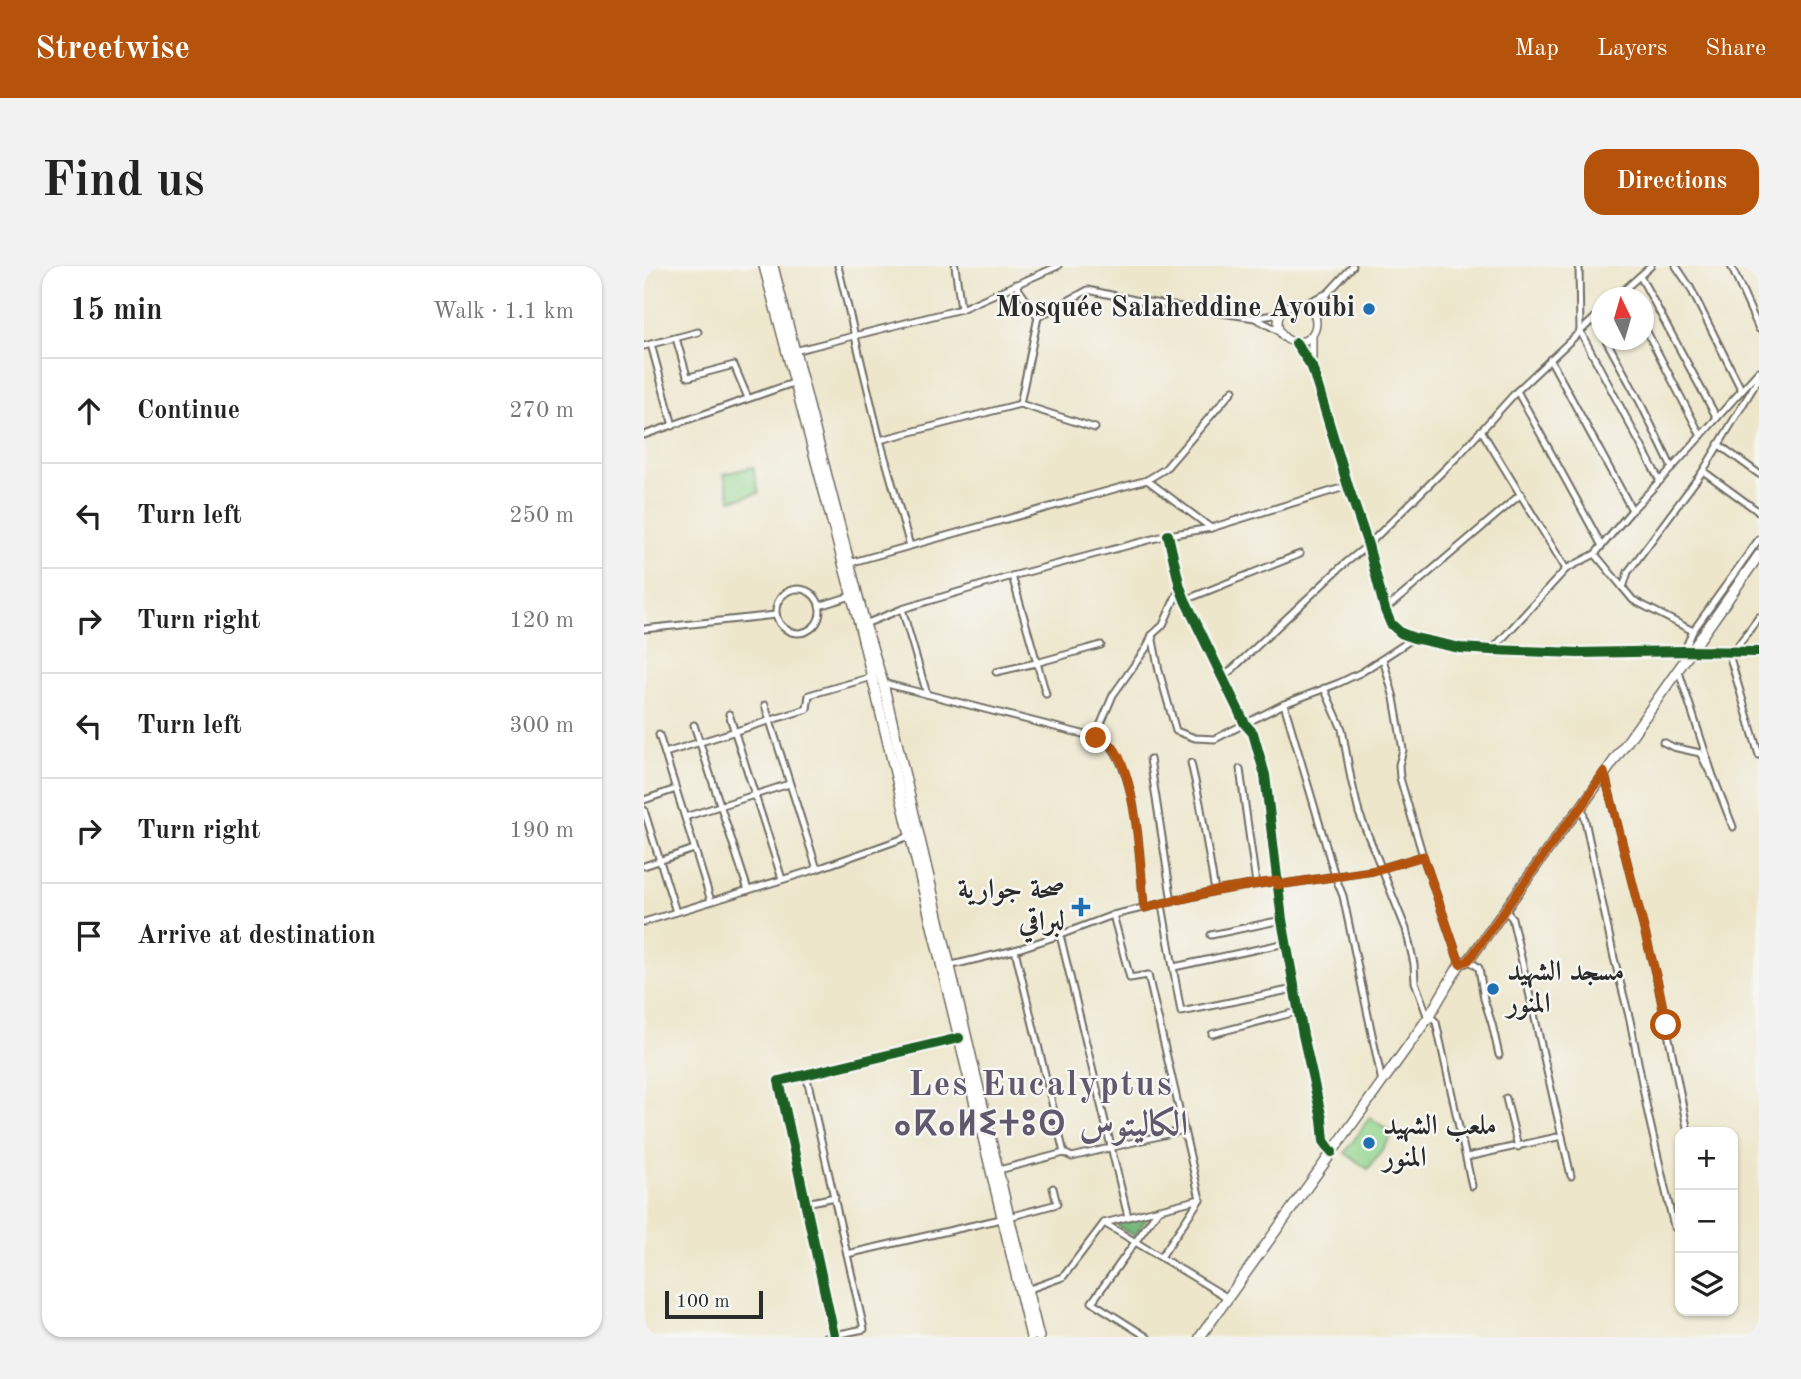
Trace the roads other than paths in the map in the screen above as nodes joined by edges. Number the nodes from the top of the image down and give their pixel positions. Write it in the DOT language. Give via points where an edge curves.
graph roads {
  1 [pos="764,266"];
  2 [pos="772,266"];
  3 [pos="838,266"];
  4 [pos="955,266"];
  5 [pos="1058,266"];
  6 [pos="1353,266"];
  7 [pos="1580,266"];
  8 [pos="1651,266"];
  9 [pos="1676,266"];
  10 [pos="1731,266"];
  11 [pos="1640,276"];
  12 [pos="1014,284"];
  13 [pos="1626,287"];
  14 [pos="1328,293"];
  15 [pos="1301,304"];
  16 [pos="961,309"];
  17 [pos="1280,314"];
  18 [pos="1038,317"];
  19 [pos="1316,317"];
  20 [pos="1255,318"];
  21 [pos="1591,321"];
  22 [pos="1759,330"];
  23 [pos="1279,331"];
  24 [pos="1580,331"];
  25 [pos="698,332"];
  26 [pos="855,335"];
  27 [pos="1312,336"];
  28 [pos="676,338"];
  29 [pos="1296,343"];
  30 [pos="648,345"];
  31 [pos="1654,348"];
  32 [pos="1611,350"];
  33 [pos="794,351"];
  34 [pos="1550,359"];
  35 [pos="1312,367"];
  36 [pos="1759,371"];
  37 [pos="1759,378"];
  38 [pos="798,382"];
  39 [pos="1233,390"];
  40 [pos="1517,391"];
  41 [pos="1742,391"];
  42 [pos="748,398"];
  43 [pos="1020,404"];
  44 [pos="1717,418"];
  45 [pos="673,426"];
  46 [pos="1095,428"];
  47 [pos="1481,430"];
  48 [pos="644,435"];
  49 [pos="1701,436"];
  50 [pos="880,440"];
  51 [pos="1718,444"];
  52 [pos="1672,468"];
  53 [pos="1703,471"];
  54 [pos="1759,474"];
  55 [pos="1147,480"];
  56 [pos="1660,481"];
  57 [pos="1348,486"];
  58 [pos="1521,494"];
  59 [pos="1632,510"];
  60 [pos="1759,512"];
  61 [pos="1211,528"];
  62 [pos="1168,535"];
  63 [pos="1759,539"];
  64 [pos="1368,545"];
  65 [pos="910,546"];
  66 [pos="1602,546"];
  67 [pos="1300,554"];
  68 [pos="1595,554"];
  69 [pos="1759,555"];
  70 [pos="849,563"];
  71 [pos="1566,569"];
  72 [pos="1012,576"];
  73 [pos="1180,587"];
  74 [pos="1623,588"];
  75 [pos="851,596"];
  76 [pos="1185,600"];
  77 [pos="819,606"];
  78 [pos="902,609"];
  79 [pos="1385,610"];
  80 [pos="776,615"];
  81 [pos="1759,617"];
  82 [pos="862,623"];
  83 [pos="644,629"];
  84 [pos="1693,631"];
  85 [pos="1152,635"];
  86 [pos="1414,638"];
  87 [pos="1101,645"];
  88 [pos="1492,650"];
  89 [pos="1688,651"];
  90 [pos="1731,652"];
  91 [pos="1759,652"];
  92 [pos="1383,659"];
  93 [pos="1036,663"];
  94 [pos="1678,669"];
  95 [pos="996,672"];
  96 [pos="872,677"];
  97 [pos="1223,678"];
  98 [pos="883,683"];
  99 [pos="1324,688"];
  100 [pos="927,694"];
  101 [pos="1046,694"];
  102 [pos="1284,704"];
  103 [pos="765,705"];
  104 [pos="729,714"];
  105 [pos="771,720"];
  106 [pos="694,724"];
  107 [pos="1245,724"];
  108 [pos="735,731"];
  109 [pos="659,735"];
  110 [pos="1096,738"];
  111 [pos="700,742"];
  112 [pos="1664,742"];
  113 [pos="665,753"];
  114 [pos="1759,755"];
  115 [pos="1150,759"];
  116 [pos="1191,763"];
  117 [pos="1240,769"];
  118 [pos="1604,772"];
  119 [pos="1713,776"];
  120 [pos="789,783"];
  121 [pos="676,789"];
  122 [pos="755,794"];
  123 [pos="644,800"];
  124 [pos="720,806"];
  125 [pos="1582,806"];
  126 [pos="644,810"];
  127 [pos="685,817"];
  128 [pos="1733,827"];
  129 [pos="910,836"];
  130 [pos="694,849"];
  131 [pos="1423,856"];
  132 [pos="660,860"];
  133 [pos="644,866"];
  134 [pos="1382,868"];
  135 [pos="817,869"];
  136 [pos="1335,876"];
  137 [pos="782,879"];
  138 [pos="1277,883"];
  139 [pos="1256,884"];
  140 [pos="748,890"];
  141 [pos="1215,891"];
  142 [pos="711,901"];
  143 [pos="1172,902"];
  144 [pos="1162,905"];
  145 [pos="1144,908"];
  146 [pos="1505,909"];
  147 [pos="677,912"];
  148 [pos="1113,915"];
  149 [pos="644,920"];
  150 [pos="1282,920"];
  151 [pos="1060,935"];
  152 [pos="1211,935"];
  153 [pos="1286,943"];
  154 [pos="1015,950"];
  155 [pos="1465,962"];
  156 [pos="945,967"];
  157 [pos="1174,967"];
  158 [pos="1294,989"];
  159 [pos="1300,1011"];
  160 [pos="1429,1017"];
  161 [pos="1212,1034"];
  162 [pos="958,1038"];
  163 [pos="1499,1055"];
  164 [pos="806,1074"];
  165 [pos="1382,1083"];
  166 [pos="1506,1098"];
  167 [pos="1687,1127"];
  168 [pos="1184,1130"];
  169 [pos="1562,1136"];
  170 [pos="1112,1147"];
  171 [pos="1518,1147"];
  172 [pos="1332,1152"];
  173 [pos="1065,1153"];
  174 [pos="1467,1157"];
  175 [pos="999,1170"];
  176 [pos="1571,1176"];
  177 [pos="1472,1186"];
  178 [pos="1053,1188"];
  179 [pos="835,1197"];
  180 [pos="1199,1199"];
  181 [pos="806,1203"];
  182 [pos="1159,1209"];
  183 [pos="1128,1217"];
  184 [pos="1005,1218"];
  185 [pos="1104,1223"];
  186 [pos="1674,1227"];
  187 [pos="1135,1242"];
  188 [pos="847,1254"];
  189 [pos="1161,1257"];
  190 [pos="1027,1290"];
  191 [pos="1228,1298"];
  192 [pos="834,1335"];
  193 [pos="825,1337"];
  194 [pos="1031,1337"];
  195 [pos="1039,1337"];
  196 [pos="1147,1337"];
  197 [pos="1200,1337"];
  1 -- 38 [label="main road"];
  2 -- 33 [label="main road"];
  3 -- 26 [label="street"];
  4 -- 16 [label="street"];
  5 -- 12 [label="street"];
  6 -- 14 [label="street"];
  7 -- 24 [label="street"];
  8 -- 11 [label="street"];
  9 -- 41 [label="street"];
  10 -- 22 [label="street"];
  11 -- 13 [label="street"];
  11 -- 44 [label="street"];
  12 -- 16 [label="street"];
  12 -- 18 [label="street"];
  14 -- 15 [label="street"];
  14 -- 19 [label="street"];
  15 -- 17 [label="street"];
  15 -- 19 [label="street"];
  16 -- 26 [label="street"];
  17 -- 20 [label="street"];
  17 -- 23 [label="street"];
  18 -- 20 [label="street" via="1088,290"];
  18 -- 43 [label="street"];
  19 -- 27 [label="street"];
  20 -- 23 [label="street"];
  21 -- 24 [label="street"];
  23 -- 29 [label="street"];
  24 -- 34 [label="street"];
  24 -- 56 [label="street"];
  25 -- 28 [label="street"];
  26 -- 33 [label="street"];
  26 -- 50 [label="street"];
  27 -- 29 [label="street"];
  27 -- 35 [label="street"];
  28 -- 30 [label="street"];
  28 -- 42 [label="street" via="687,376 734,365"];
  29 -- 35 [label="street"];
  30 -- 45 [label="street"];
  31 -- 49 [label="street"];
  32 -- 52 [label="street"];
  33 -- 38 [label="main road"];
  34 -- 40 [label="street"];
  34 -- 59 [label="street"];
  35 -- 57 [label="street"];
  36 -- 41 [label="street"];
  37 -- 51 [label="street"];
  38 -- 42 [label="street"];
  38 -- 70 [label="main road"];
  38 -- 75 [label="main road"];
  39 -- 55 [label="street" via="1165,469"];
  40 -- 47 [label="street"];
  40 -- 66 [label="street"];
  41 -- 44 [label="street"];
  42 -- 45 [label="street"];
  43 -- 46 [label="street"];
  43 -- 50 [label="street"];
  44 -- 49 [label="street"];
  45 -- 48 [label="street"];
  47 -- 58 [label="street"];
  47 -- 64 [label="street"];
  49 -- 52 [label="street"];
  50 -- 65 [label="street"];
  51 -- 53 [label="street"];
  51 -- 54 [label="street"];
  52 -- 56 [label="street"];
  53 -- 60 [label="street"];
  53 -- 74 [label="street" via="1628,572"];
  55 -- 61 [label="street"];
  55 -- 65 [label="street"];
  56 -- 59 [label="street"];
  57 -- 61 [label="street"];
  57 -- 64 [label="street"];
  58 -- 71 [label="street"];
  58 -- 79 [label="street"];
  59 -- 66 [label="street"];
  61 -- 62 [label="street"];
  62 -- 72 [label="street"];
  62 -- 73 [label="street"];
  63 -- 84 [label="street"];
  64 -- 79 [label="street"];
  64 -- 97 [label="street"];
  65 -- 70 [label="street"];
  66 -- 68 [label="street"];
  67 -- 76 [label="street"];
  68 -- 71 [label="street"];
  68 -- 74 [label="street"];
  69 -- 89 [label="main road"];
  70 -- 82 [label="main road"];
  71 -- 88 [label="street"];
  72 -- 78 [label="street"];
  72 -- 93 [label="street"];
  73 -- 76 [label="street"];
  73 -- 85 [label="street" via="1163,625"];
  74 -- 84 [label="street" via="1633,600"];
  75 -- 77 [label="street"];
  75 -- 82 [label="main road"];
  76 -- 97 [label="street"];
  77 -- 80 [label="street" via="810,593 795,589 777,602"];
  77 -- 80 [label="street" via="817,621 798,633 784,628"];
  78 -- 82 [label="street"];
  78 -- 100 [label="street"];
  79 -- 86 [label="street" via="1391,624"];
  80 -- 83 [label="street"];
  81 -- 90 [label="street"];
  82 -- 96 [label="main road"];
  82 -- 98 [label="main road"];
  84 -- 89 [label="street"];
  85 -- 107 [label="street" via="1177,731 1215,739"];
  85 -- 110 [label="street" via="1113,695"];
  86 -- 88 [label="street"];
  86 -- 92 [label="street"];
  87 -- 93 [label="street"];
  88 -- 89 [label="street"];
  89 -- 90 [label="street"];
  89 -- 94 [label="main road"];
  90 -- 91 [label="street"];
  90 -- 114 [label="street"];
  92 -- 99 [label="street"];
  92 -- 131 [label="street" via="1403,750 1400,778"];
  93 -- 95 [label="street"];
  93 -- 101 [label="street"];
  94 -- 118 [label="main road"];
  94 -- 119 [label="street"];
  96 -- 105 [label="street" via="809,695 807,709"];
  96 -- 129 [label="main road"];
  97 -- 107 [label="street"];
  98 -- 100 [label="street"];
  98 -- 156 [label="main road"];
  99 -- 102 [label="street"];
  99 -- 134 [label="street" via="1342,729 1359,813"];
  100 -- 110 [label="street"];
  102 -- 107 [label="street"];
  102 -- 136 [label="street"];
  103 -- 105 [label="street"];
  104 -- 108 [label="street"];
  105 -- 108 [label="street"];
  105 -- 120 [label="street"];
  106 -- 111 [label="street"];
  107 -- 138 [label="street" via="1253,733 1265,775"];
  108 -- 111 [label="street"];
  108 -- 122 [label="street"];
  109 -- 113 [label="street"];
  110 -- 145 [label="street" via="1106,740 1116,751 1131,791"];
  111 -- 113 [label="street"];
  111 -- 124 [label="street"];
  112 -- 119 [label="street" via="1697,752"];
  113 -- 121 [label="street"];
  115 -- 143 [label="street"];
  116 -- 141 [label="street"];
  117 -- 139 [label="street"];
  118 -- 125 [label="main road"];
  118 -- 167 [label="street" via="1658,984"];
  119 -- 128 [label="street"];
  120 -- 122 [label="street"];
  120 -- 135 [label="street"];
  121 -- 123 [label="street"];
  121 -- 127 [label="street"];
  122 -- 124 [label="street"];
  122 -- 137 [label="street"];
  124 -- 127 [label="street"];
  124 -- 140 [label="street"];
  125 -- 146 [label="main road"];
  125 -- 186 [label="street"];
  126 -- 132 [label="street"];
  127 -- 130 [label="street"];
  129 -- 135 [label="street"];
  129 -- 156 [label="main road"];
  130 -- 132 [label="street"];
  130 -- 142 [label="street"];
  131 -- 134 [label="street"];
  131 -- 155 [label="street"];
  132 -- 133 [label="street"];
  132 -- 147 [label="street"];
  134 -- 136 [label="street"];
  134 -- 160 [label="street" via="1406,929 1415,982"];
  135 -- 137 [label="street"];
  136 -- 138 [label="street"];
  136 -- 165 [label="street" via="1350,922"];
  137 -- 140 [label="street"];
  138 -- 139 [label="street"];
  138 -- 150 [label="street"];
  139 -- 141 [label="street"];
  140 -- 142 [label="street"];
  141 -- 143 [label="street"];
  142 -- 147 [label="street"];
  143 -- 144 [label="street"];
  144 -- 145 [label="street"];
  144 -- 157 [label="street"];
  145 -- 148 [label="street"];
  146 -- 155 [label="main road"];
  146 -- 169 [label="street" via="1512,918"];
  147 -- 149 [label="street"];
  148 -- 151 [label="street"];
  148 -- 168 [label="street" via="1130,978 1148,975"];
  150 -- 152 [label="street"];
  150 -- 153 [label="street"];
  151 -- 154 [label="street"];
  151 -- 170 [label="street"];
  153 -- 157 [label="street"];
  153 -- 158 [label="street"];
  154 -- 156 [label="street"];
  154 -- 173 [label="street"];
  155 -- 160 [label="main road"];
  155 -- 163 [label="street" via="1479,968"];
  156 -- 162 [label="main road"];
  156 -- 175 [label="main road"];
  157 -- 158 [label="street" via="1181,1012"];
  158 -- 159 [label="street"];
  159 -- 161 [label="street"];
  159 -- 172 [label="street" via="1324,1141"];
  160 -- 165 [label="main road"];
  160 -- 174 [label="street" via="1436,1022"];
  162 -- 164 [label="street"];
  162 -- 184 [label="main road"];
  164 -- 179 [label="street"];
  164 -- 181 [label="street" via="779,1081"];
  165 -- 172 [label="main road"];
  166 -- 171 [label="street"];
  168 -- 170 [label="street"];
  168 -- 180 [label="street"];
  169 -- 171 [label="street"];
  169 -- 176 [label="street"];
  170 -- 173 [label="street" via="1072,1157"];
  170 -- 183 [label="street"];
  171 -- 174 [label="street"];
  172 -- 191 [label="main road"];
  173 -- 175 [label="street"];
  174 -- 177 [label="street"];
  175 -- 184 [label="main road"];
  178 -- 184 [label="street" via="1056,1204"];
  179 -- 181 [label="street"];
  179 -- 188 [label="street"];
  180 -- 182 [label="street"];
  180 -- 189 [label="street"];
  181 -- 192 [label="street"];
  182 -- 183 [label="street"];
  182 -- 187 [label="street"];
  183 -- 185 [label="street"];
  184 -- 188 [label="street"];
  184 -- 190 [label="main road"];
  184 -- 194 [label="main road"];
  185 -- 187 [label="street"];
  185 -- 190 [label="street" via="1063,1277"];
  187 -- 189 [label="street"];
  187 -- 196 [label="street" via="1092,1303"];
  188 -- 192 [label="street" via="864,1329"];
  189 -- 191 [label="street"];
  190 -- 195 [label="main road"];
  191 -- 197 [label="main road"];
  192 -- 193 [label="street"];
}
